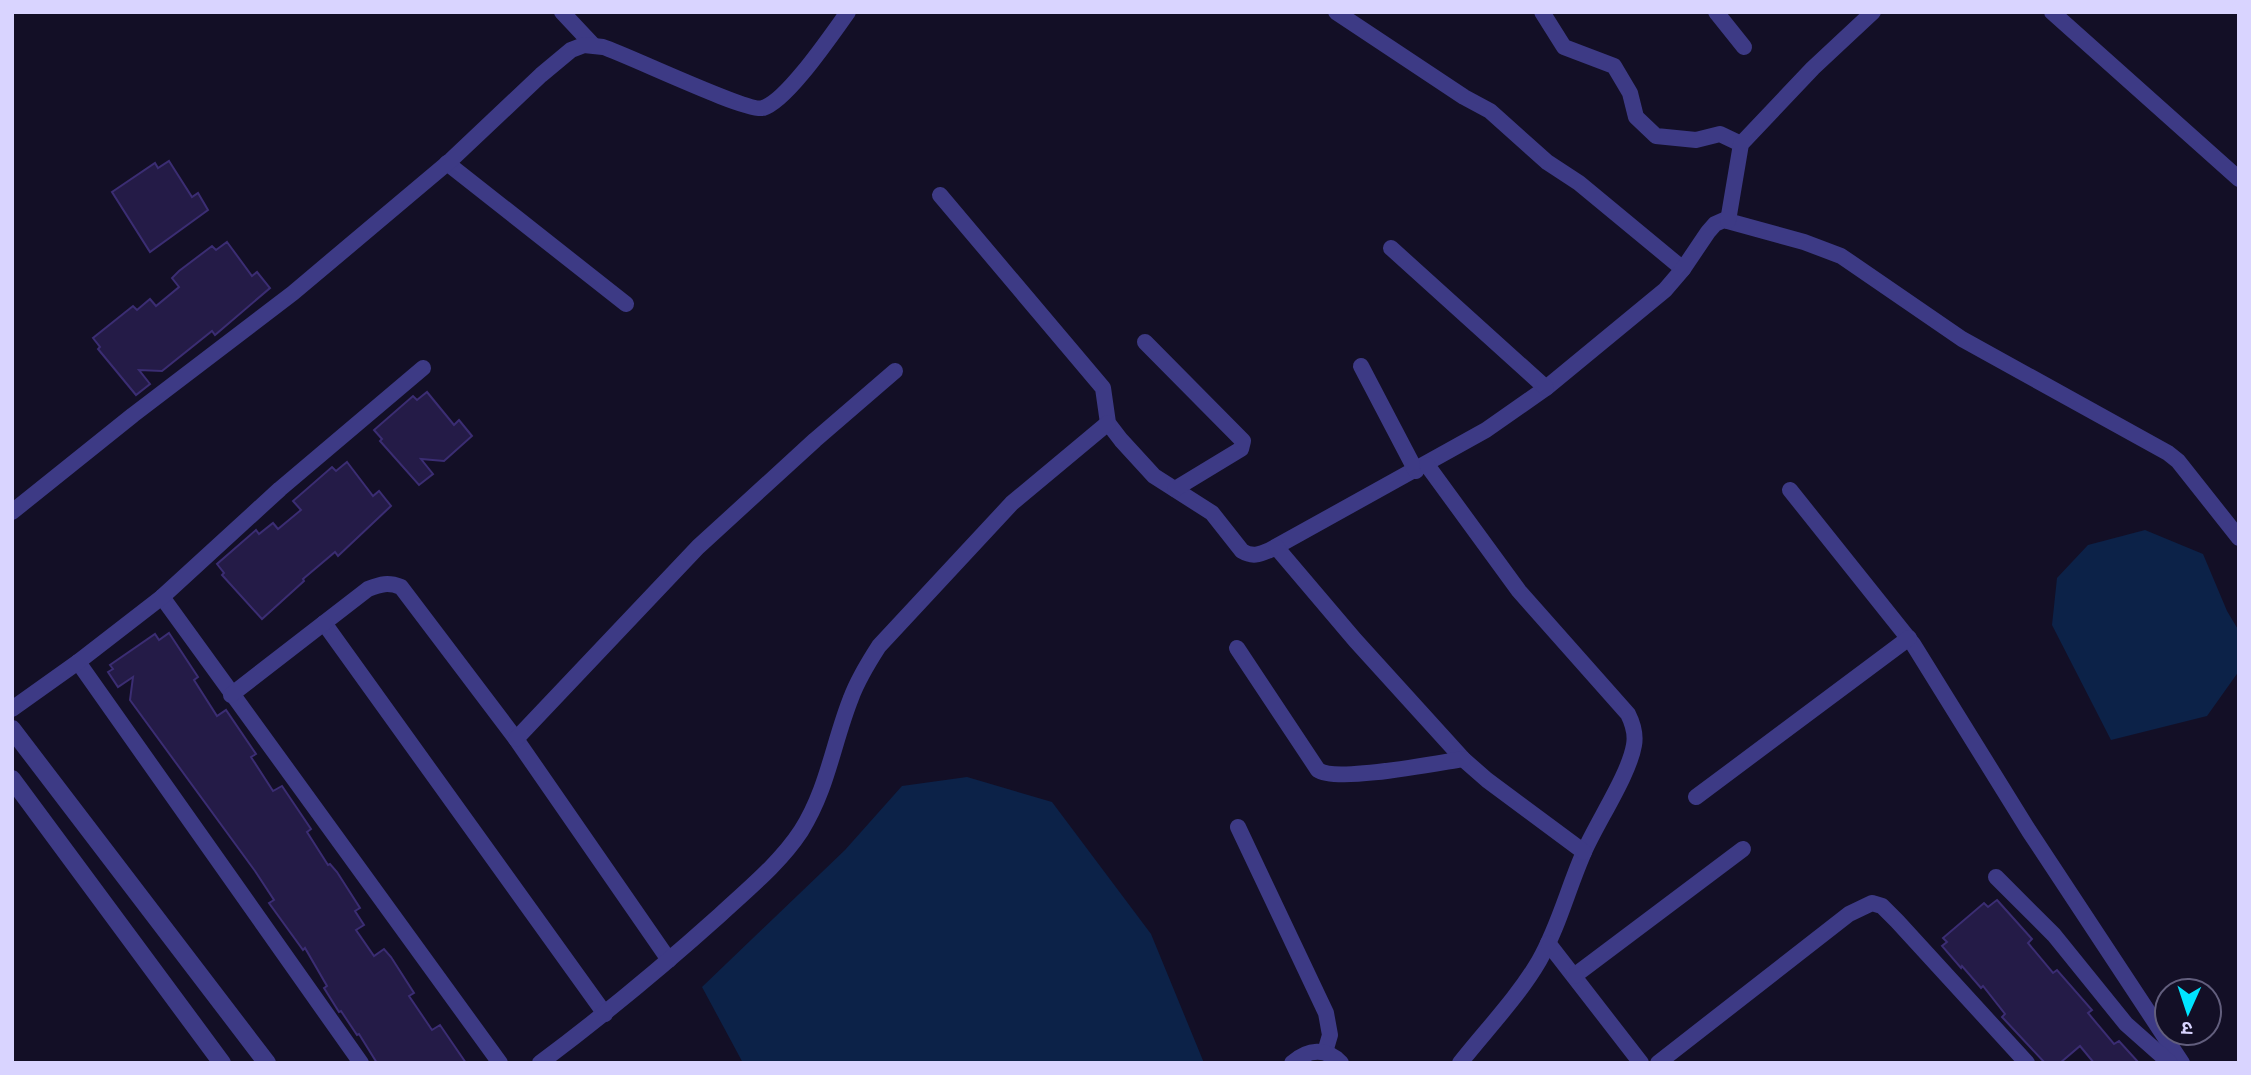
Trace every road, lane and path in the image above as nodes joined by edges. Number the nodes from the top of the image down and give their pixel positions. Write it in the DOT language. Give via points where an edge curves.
graph roads {
  1 [pos="562,12"];
  2 [pos="848,12"];
  3 [pos="1336,12"];
  4 [pos="1542,12"];
  5 [pos="1716,12"];
  6 [pos="1873,12"];
  7 [pos="2052,12"];
  8 [pos="593,44"];
  9 [pos="1744,47"];
  10 [pos="1741,144"];
  11 [pos="447,163"];
  12 [pos="2239,179"];
  13 [pos="940,195"];
  14 [pos="1728,221"];
  15 [pos="1391,248"];
  16 [pos="1684,270"];
  17 [pos="626,304"];
  18 [pos="1144,342"];
  19 [pos="1361,366"];
  20 [pos="423,368"];
  21 [pos="895,371"];
  22 [pos="1546,388"];
  23 [pos="1108,423"];
  24 [pos="1422,468"];
  25 [pos="12,488"];
  26 [pos="1175,489"];
  27 [pos="1790,490"];
  28 [pos="18,507"];
  29 [pos="2239,538"];
  30 [pos="1276,547"];
  31 [pos="162,597"];
  32 [pos="324,623"];
  33 [pos="1909,638"];
  34 [pos="1237,648"];
  35 [pos="78,662"];
  36 [pos="231,695"];
  37 [pos="12,709"];
  38 [pos="12,729"];
  39 [pos="516,739"];
  40 [pos="1463,760"];
  41 [pos="12,779"];
  42 [pos="1696,797"];
  43 [pos="1238,827"];
  44 [pos="1743,849"];
  45 [pos="1584,852"];
  46 [pos="1996,877"];
  47 [pos="1548,943"];
  48 [pos="669,960"];
  49 [pos="1574,976"];
  50 [pos="605,1014"];
  51 [pos="1325,1052"];
  52 [pos="222,1063"];
  53 [pos="267,1063"];
  54 [pos="361,1063"];
  55 [pos="500,1063"];
  56 [pos="540,1063"];
  57 [pos="1292,1063"];
  58 [pos="1341,1063"];
  59 [pos="1460,1063"];
  60 [pos="1641,1063"];
  61 [pos="1658,1063"];
  62 [pos="2027,1063"];
  63 [pos="2170,1063"];
  64 [pos="2182,1063"];
  1 -- 8 [label="street"];
  2 -- 8 [label="street" via="780,97 757,109"];
  3 -- 16 [label="street" via="1490,111"];
  4 -- 10 [label="street" via="1564,47 1614,66 1630,93 1636,117 1656,136 1696,140 1720,134"];
  5 -- 9 [label="street"];
  6 -- 10 [label="street"];
  7 -- 12 [label="street"];
  8 -- 11 [label="street" via="561,58"];
  10 -- 14 [label="street"];
  11 -- 17 [label="street"];
  11 -- 28 [label="street" via="293,293"];
  13 -- 23 [label="street" via="1103,388"];
  14 -- 16 [label="street" via="1715,223"];
  14 -- 29 [label="street" via="1841,256 1962,339 2168,453"];
  15 -- 22 [label="street"];
  16 -- 22 [label="street" via="1640,313"];
  18 -- 26 [label="street" via="1242,440 1235,453"];
  19 -- 24 [label="street"];
  20 -- 31 [label="street"];
  21 -- 39 [label="street" via="698,547"];
  22 -- 24 [label="street"];
  23 -- 26 [label="street" via="1149,472"];
  23 -- 48 [label="street" via="1012,503 879,646 850,700 827,776 800,831 769,868"];
  24 -- 30 [label="street"];
  24 -- 45 [label="street" via="1633,725 1634,747 1628,764"];
  25 -- 28 [label="street"];
  26 -- 30 [label="street" via="1212,513 1242,551 1256,555"];
  27 -- 33 [label="street"];
  30 -- 40 [label="street"];
  31 -- 35 [label="street"];
  31 -- 36 [label="street"];
  32 -- 36 [label="street"];
  32 -- 39 [label="street" via="368,589 381,583 401,587"];
  32 -- 50 [label="street"];
  33 -- 42 [label="street"];
  33 -- 64 [label="street"];
  34 -- 40 [label="street" via="1323,774"];
  35 -- 37 [label="street"];
  35 -- 54 [label="street"];
  36 -- 55 [label="street"];
  38 -- 53 [label="street"];
  39 -- 48 [label="street"];
  40 -- 45 [label="street"];
  41 -- 52 [label="street"];
  43 -- 51 [label="street" via="1326,1013 1331,1035"];
  44 -- 49 [label="street"];
  45 -- 47 [label="street"];
  46 -- 63 [label="street" via="2054,935 2126,1024"];
  47 -- 49 [label="street"];
  47 -- 59 [label="street" via="1538,963"];
  48 -- 50 [label="street"];
  49 -- 60 [label="street"];
  50 -- 56 [label="street"];
  51 -- 57 [label="street" via="1312,1051"];
  51 -- 58 [label="street"];
  61 -- 62 [label="street" via="1849,914 1872,903 1897,921"];
}
